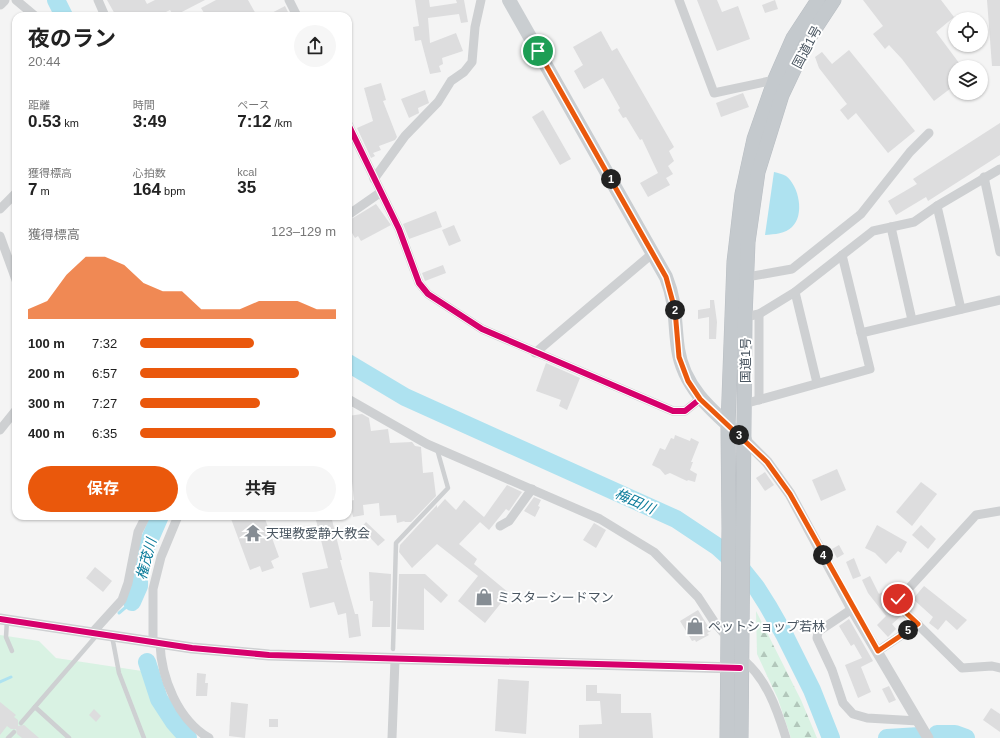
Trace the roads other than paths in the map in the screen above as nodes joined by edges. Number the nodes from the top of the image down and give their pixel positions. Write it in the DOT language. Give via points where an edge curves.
graph roads {
  1 [pos="4,0"];
  2 [pos="16,0"];
  3 [pos="98,0"];
  4 [pos="289,0"];
  5 [pos="481,0"];
  6 [pos="509,0"];
  7 [pos="679,0"];
  8 [pos="818,0"];
  9 [pos="834,0"];
  10 [pos="0,4"];
  11 [pos="30,12"];
  12 [pos="103,12"];
  13 [pos="295,12"];
  14 [pos="775,79"];
  15 [pos="791,79"];
  16 [pos="352,132"];
  17 [pos="929,133"];
  18 [pos="1000,169"];
  19 [pos="984,177"];
  20 [pos="374,179"];
  21 [pos="381,192"];
  22 [pos="12,197"];
  23 [pos="937,206"];
  24 [pos="0,209"];
  25 [pos="352,212"];
  26 [pos="891,227"];
  27 [pos="0,236"];
  28 [pos="1000,252"];
  29 [pos="653,253"];
  30 [pos="842,255"];
  31 [pos="12,269"];
  32 [pos="747,277"];
  33 [pos="795,292"];
  34 [pos="1000,300"];
  35 [pos="960,309"];
  36 [pos="759,314"];
  37 [pos="745,317"];
  38 [pos="912,320"];
  39 [pos="861,333"];
  40 [pos="535,353"];
  41 [pos="817,383"];
  42 [pos="700,399"];
  43 [pos="759,400"];
  44 [pos="352,401"];
  45 [pos="744,404"];
  46 [pos="12,415"];
  47 [pos="728,425"];
  48 [pos="0,430"];
  49 [pos="745,440"];
  50 [pos="436,448"];
  51 [pos="532,489"];
  52 [pos="1000,511"];
  53 [pos="144,520"];
  54 [pos="176,520"];
  55 [pos="500,526"];
  56 [pos="852,609"];
  57 [pos="3,620"];
  58 [pos="918,624"];
  59 [pos="95,633"];
  60 [pos="727,634"];
  61 [pos="112,636"];
  62 [pos="157,643"];
  63 [pos="12,651"];
  64 [pos="878,651"];
  65 [pos="394,654"];
  66 [pos="737,659"];
  67 [pos="1000,668"];
  68 [pos="34,707"];
  69 [pos="918,721"];
  70 [pos="21,723"];
  71 [pos="14,732"];
  72 [pos="8,738"];
  73 [pos="69,738"];
  74 [pos="144,738"];
  75 [pos="210,738"];
  76 [pos="392,738"];
  77 [pos="727,738"];
  78 [pos="741,738"];
  79 [pos="786,738"];
  80 [pos="928,738"];
  1 -- 10 [label="street"];
  2 -- 11 [label="street"];
  3 -- 12 [label="street"];
  4 -- 13 [label="street"];
  5 -- 20 [label="street" via="475,27 472,62 464,72 451,81 438,102 405,136"];
  6 -- 29 [label="main road"];
  7 -- 14 [label="street" via="714,92"];
  8 -- 14 [label="highway, 国道1号" via="793,38"];
  9 -- 15 [label="highway, 国道1号" via="809,38"];
  14 -- 15 [label="street"];
  14 -- 47 [label="highway, 国道1号" via="754,139 742,194 734,262"];
  15 -- 32 [label="highway, 国道1号" via="782,95 758,172 748,242"];
  16 -- 20 [label="street"];
  17 -- 32 [label="street" via="910,152 861,214 844,228 792,269"];
  18 -- 19 [label="street"];
  19 -- 23 [label="street"];
  19 -- 28 [label="street"];
  20 -- 21 [label="street"];
  21 -- 25 [label="street"];
  21 -- 40 [label="street" via="399,229 419,283 428,294 482,330"];
  22 -- 24 [label="street"];
  23 -- 26 [label="street" via="914,222"];
  23 -- 35 [label="street"];
  26 -- 30 [label="street" via="873,231"];
  26 -- 38 [label="street"];
  27 -- 31 [label="street"];
  29 -- 40 [label="street"];
  29 -- 42 [label="main road" via="666,277 673,298 681,365"];
  30 -- 33 [label="street"];
  30 -- 39 [label="street"];
  32 -- 37 [label="highway, 国道1号"];
  33 -- 36 [label="street"];
  33 -- 41 [label="street"];
  34 -- 35 [label="street"];
  35 -- 38 [label="street"];
  36 -- 37 [label="street"];
  36 -- 43 [label="street"];
  37 -- 45 [label="highway, 国道1号"];
  38 -- 39 [label="street"];
  39 -- 41 [label="street" via="870,369"];
  40 -- 42 [label="street" via="673,411 685,411"];
  41 -- 43 [label="street"];
  42 -- 47 [label="main road"];
  43 -- 45 [label="street"];
  44 -- 50 [label="street"];
  45 -- 49 [label="highway, 国道1号"];
  46 -- 48 [label="street"];
  47 -- 49 [label="main road"];
  47 -- 60 [label="highway, 国道1号" via="730,528"];
  49 -- 56 [label="street" via="767,462 790,494"];
  49 -- 66 [label="highway, 国道1号" via="744,543"];
  50 -- 51 [label="street"];
  50 -- 65 [label="lane" via="448,488 396,542"];
  51 -- 55 [label="street" via="509,522"];
  51 -- 60 [label="street" via="600,519 654,552 698,596 715,623"];
  52 -- 58 [label="street" via="976,515 898,599 901,608"];
  53 -- 59 [label="street" via="138,532 122,600"];
  54 -- 62 [label="street" via="161,557 153,589"];
  56 -- 64 [label="street"];
  56 -- 69 [label="street" via="818,632 817,638 832,670 843,703 853,714 867,718"];
  57 -- 59 [label="street"];
  57 -- 63 [label="lane"];
  58 -- 64 [label="street"];
  58 -- 67 [label="street" via="962,668"];
  59 -- 61 [label="street"];
  59 -- 68 [label="lane"];
  60 -- 66 [label="highway, 国道1号"];
  61 -- 62 [label="street"];
  61 -- 74 [label="lane" via="119,674"];
  62 -- 65 [label="street" via="269,655"];
  62 -- 75 [label="street" via="173,696 192,724"];
  64 -- 69 [label="street"];
  65 -- 66 [label="street"];
  65 -- 76 [label="street"];
  66 -- 77 [label="highway, 国道1号"];
  66 -- 78 [label="highway, 国道1号"];
  66 -- 79 [label="street" via="754,670 765,686"];
  68 -- 70 [label="lane"];
  68 -- 73 [label="lane"];
  69 -- 80 [label="street"];
  71 -- 72 [label="lane"];
}
